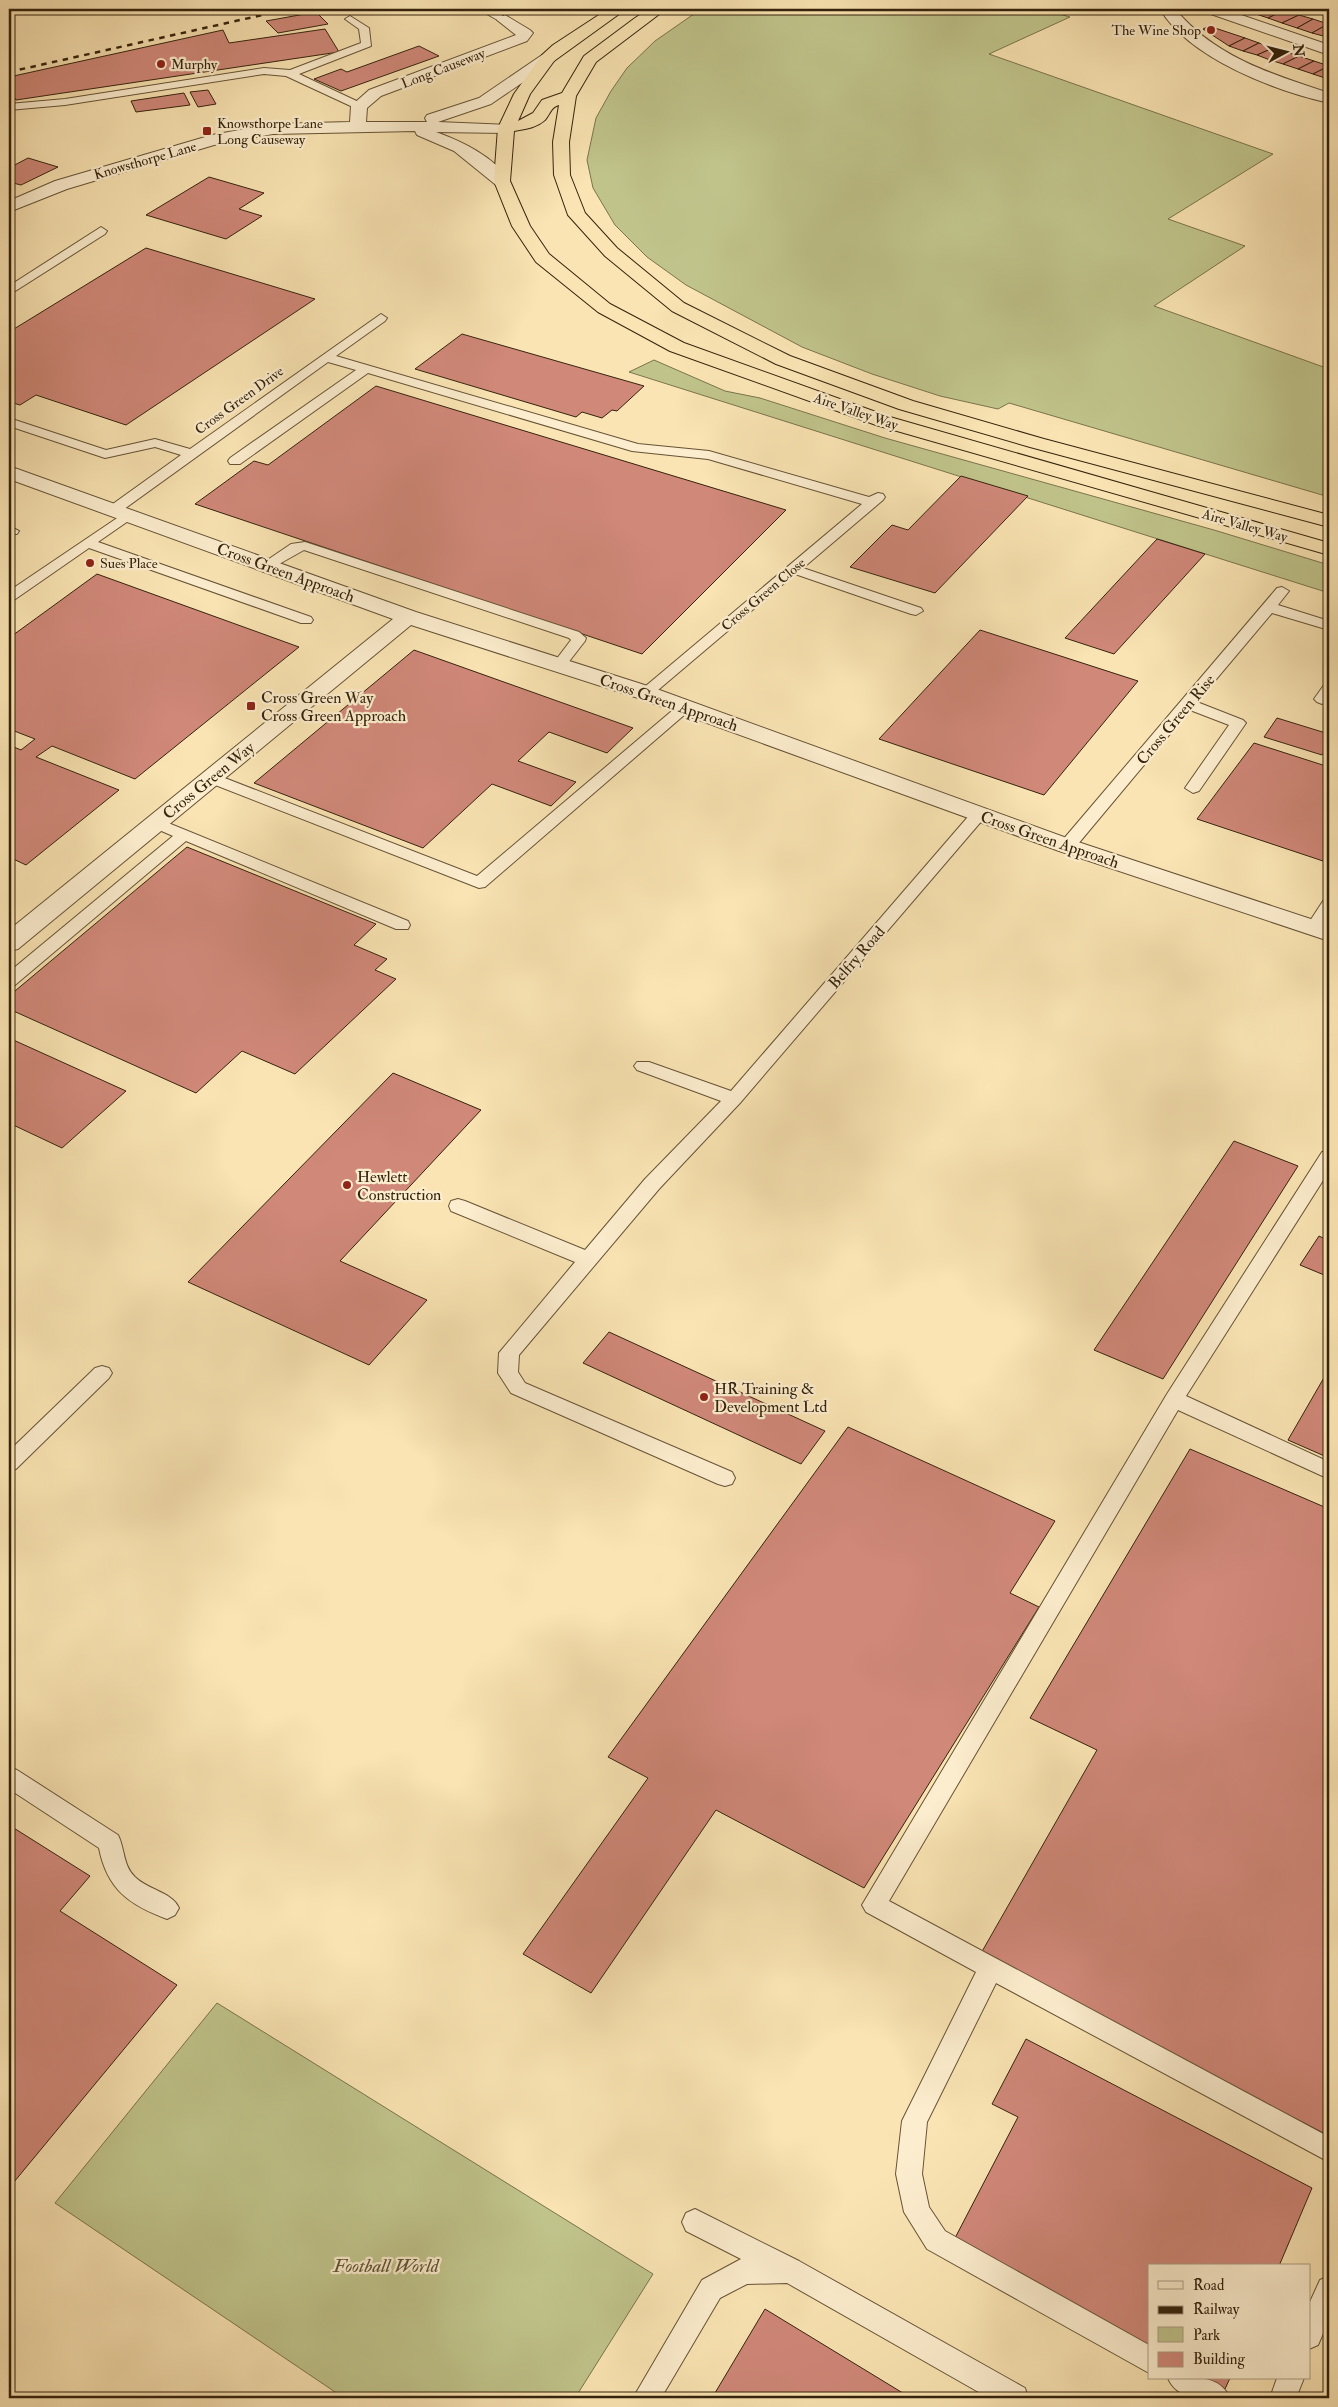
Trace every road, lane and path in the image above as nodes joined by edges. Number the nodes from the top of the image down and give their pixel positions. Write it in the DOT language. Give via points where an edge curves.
graph roads {
  1 [pos="483,9"];
  2 [pos="618,9"];
  3 [pos="659,9"];
  4 [pos="1085,9"];
  5 [pos="1167,9"];
  6 [pos="1210,9"];
  7 [pos="350,19"];
  8 [pos="505,20"];
  9 [pos="1329,50"];
  10 [pos="548,58"];
  11 [pos="290,74"];
  12 [pos="568,96"];
  13 [pos="1329,98"];
  14 [pos="359,106"];
  15 [pos="9,107"];
  16 [pos="405,126"];
  17 [pos="358,127"];
  18 [pos="506,128"];
  19 [pos="563,135"];
  20 [pos="502,181"];
  21 [pos="9,207"];
  22 [pos="101,231"];
  23 [pos="9,291"];
  24 [pos="381,318"];
  25 [pos="326,357"];
  26 [pos="366,369"];
  27 [pos="9,422"];
  28 [pos="192,454"];
  29 [pos="234,461"];
  30 [pos="10,474"];
  31 [pos="122,512"];
  32 [pos="1329,521"];
  33 [pos="88,543"];
  34 [pos="1329,549"];
  35 [pos="267,565"];
  36 [pos="793,569"];
  37 [pos="1282,591"];
  38 [pos="9,596"];
  39 [pos="1270,607"];
  40 [pos="916,611"];
  41 [pos="408,617"];
  42 [pos="306,620"];
  43 [pos="1329,626"];
  44 [pos="559,665"];
  45 [pos="646,693"];
  46 [pos="1188,704"];
  47 [pos="685,707"];
  48 [pos="211,778"];
  49 [pos="1193,788"];
  50 [pos="979,814"];
  51 [pos="156,823"];
  52 [pos="184,835"];
  53 [pos="1067,846"];
  54 [pos="1329,905"];
  55 [pos="402,925"];
  56 [pos="1322,930"];
  57 [pos="11,939"];
  58 [pos="9,981"];
  59 [pos="643,1066"];
  60 [pos="734,1099"];
  61 [pos="1329,1157"];
  62 [pos="458,1206"];
  63 [pos="588,1259"];
  64 [pos="102,1373"];
  65 [pos="1174,1399"];
  66 [pos="9,1463"];
  67 [pos="1329,1471"];
  68 [pos="725,1478"];
  69 [pos="9,1777"];
  70 [pos="167,1908"];
  71 [pos="991,1968"];
  72 [pos="1329,2150"];
  73 [pos="695,2222"];
  74 [pos="790,2270"];
  75 [pos="1329,2289"];
  76 [pos="1310,2334"];
  77 [pos="1148,2359"];
  78 [pos="1184,2380"];
  79 [pos="1290,2380"];
  80 [pos="646,2398"];
  81 [pos="1015,2398"];
  82 [pos="1216,2398"];
  83 [pos="1283,2398"];
  1 -- 8 [label="lane"];
  2 -- 10 [label="highway"];
  3 -- 12 [label="highway" via="590,59"];
  4 -- 5 [label="street"];
  5 -- 13 [label="street" via="1178,24 1204,47 1255,73"];
  6 -- 9 [label="street"];
  7 -- 11 [label="lane" via="364,28 366,44"];
  8 -- 14 [label="street, Long Causeway" via="525,32 522,38 375,93"];
  10 -- 16 [label="street, Knowsthorpe Lane" via="485,101"];
  10 -- 18 [label="highway" via="522,94"];
  11 -- 14 [label="lane"];
  11 -- 15 [label="lane" via="264,71 65,102"];
  12 -- 18 [label="highway" via="548,103 539,116 527,124"];
  12 -- 19 [label="highway"];
  14 -- 17 [label="street"];
  16 -- 17 [label="street, Knowsthorpe Lane"];
  16 -- 18 [label="street, Knowsthorpe Lane"];
  16 -- 20 [label="street, Knowsthorpe Lane" via="460,147"];
  17 -- 21 [label="street, Knowsthorpe Lane" via="273,128 212,140 61,185"];
  18 -- 19 [label="highway"];
  18 -- 20 [label="highway, Aire Valley Way"];
  19 -- 32 [label="highway, Aire Valley Way" via="562,175 577,215 611,252 678,307 783,360 906,404 1037,443"];
  20 -- 34 [label="highway, Aire Valley Way" via="520,226 542,258 604,308 677,347 883,421"];
  22 -- 23 [label="lane"];
  24 -- 25 [label="lane, Cross Green Drive"];
  25 -- 26 [label="lane"];
  25 -- 28 [label="lane, Cross Green Drive"];
  26 -- 29 [label="lane"];
  26 -- 36 [label="lane, Cross Green Close" via="637,448 709,455 876,499"];
  27 -- 28 [label="lane" via="105,454 155,443"];
  28 -- 31 [label="lane, Cross Green Drive"];
  30 -- 31 [label="street, Cross Green Approach"];
  31 -- 33 [label="lane"];
  31 -- 35 [label="street, Cross Green Approach"];
  33 -- 38 [label="lane"];
  33 -- 42 [label="lane"];
  35 -- 41 [label="street, Cross Green Approach"];
  35 -- 44 [label="lane" via="296,547 305,546 579,638"];
  36 -- 40 [label="lane"];
  36 -- 45 [label="lane, Cross Green Close"];
  37 -- 39 [label="lane, Cross Green Rise"];
  39 -- 43 [label="lane"];
  39 -- 46 [label="lane, Cross Green Rise"];
  41 -- 44 [label="street, Cross Green Approach"];
  41 -- 48 [label="street, Cross Green Way"];
  44 -- 45 [label="street, Cross Green Approach"];
  45 -- 47 [label="street, Cross Green Approach"];
  46 -- 49 [label="lane" via="1238,723"];
  46 -- 53 [label="lane, Cross Green Rise"];
  47 -- 48 [label="lane" via="479,883"];
  47 -- 50 [label="street, Cross Green Approach"];
  48 -- 51 [label="street, Cross Green Way"];
  50 -- 53 [label="street, Cross Green Approach"];
  50 -- 60 [label="lane, Belfry Road"];
  51 -- 52 [label="lane"];
  51 -- 57 [label="street, Cross Green Way"];
  52 -- 55 [label="lane"];
  52 -- 58 [label="lane"];
  53 -- 56 [label="street, Cross Green Approach"];
  54 -- 56 [label="lane"];
  59 -- 60 [label="lane"];
  60 -- 63 [label="lane, Belfry Road" via="652,1184"];
  61 -- 65 [label="lane"];
  62 -- 63 [label="lane"];
  63 -- 68 [label="lane, Belfry Road" via="509,1353 508,1373 518,1388"];
  64 -- 66 [label="lane"];
  65 -- 67 [label="lane"];
  65 -- 71 [label="lane" via="874,1905"];
  69 -- 70 [label="lane" via="110,1842 113,1864 130,1890"];
  71 -- 72 [label="lane"];
  71 -- 77 [label="lane" via="915,2121 909,2174 917,2212 936,2240"];
  73 -- 74 [label="lane"];
  74 -- 80 [label="lane" via="745,2272 711,2289"];
  74 -- 81 [label="lane"];
  75 -- 76 [label="lane"];
  78 -- 82 [label="lane"];
  79 -- 83 [label="lane"];
}
